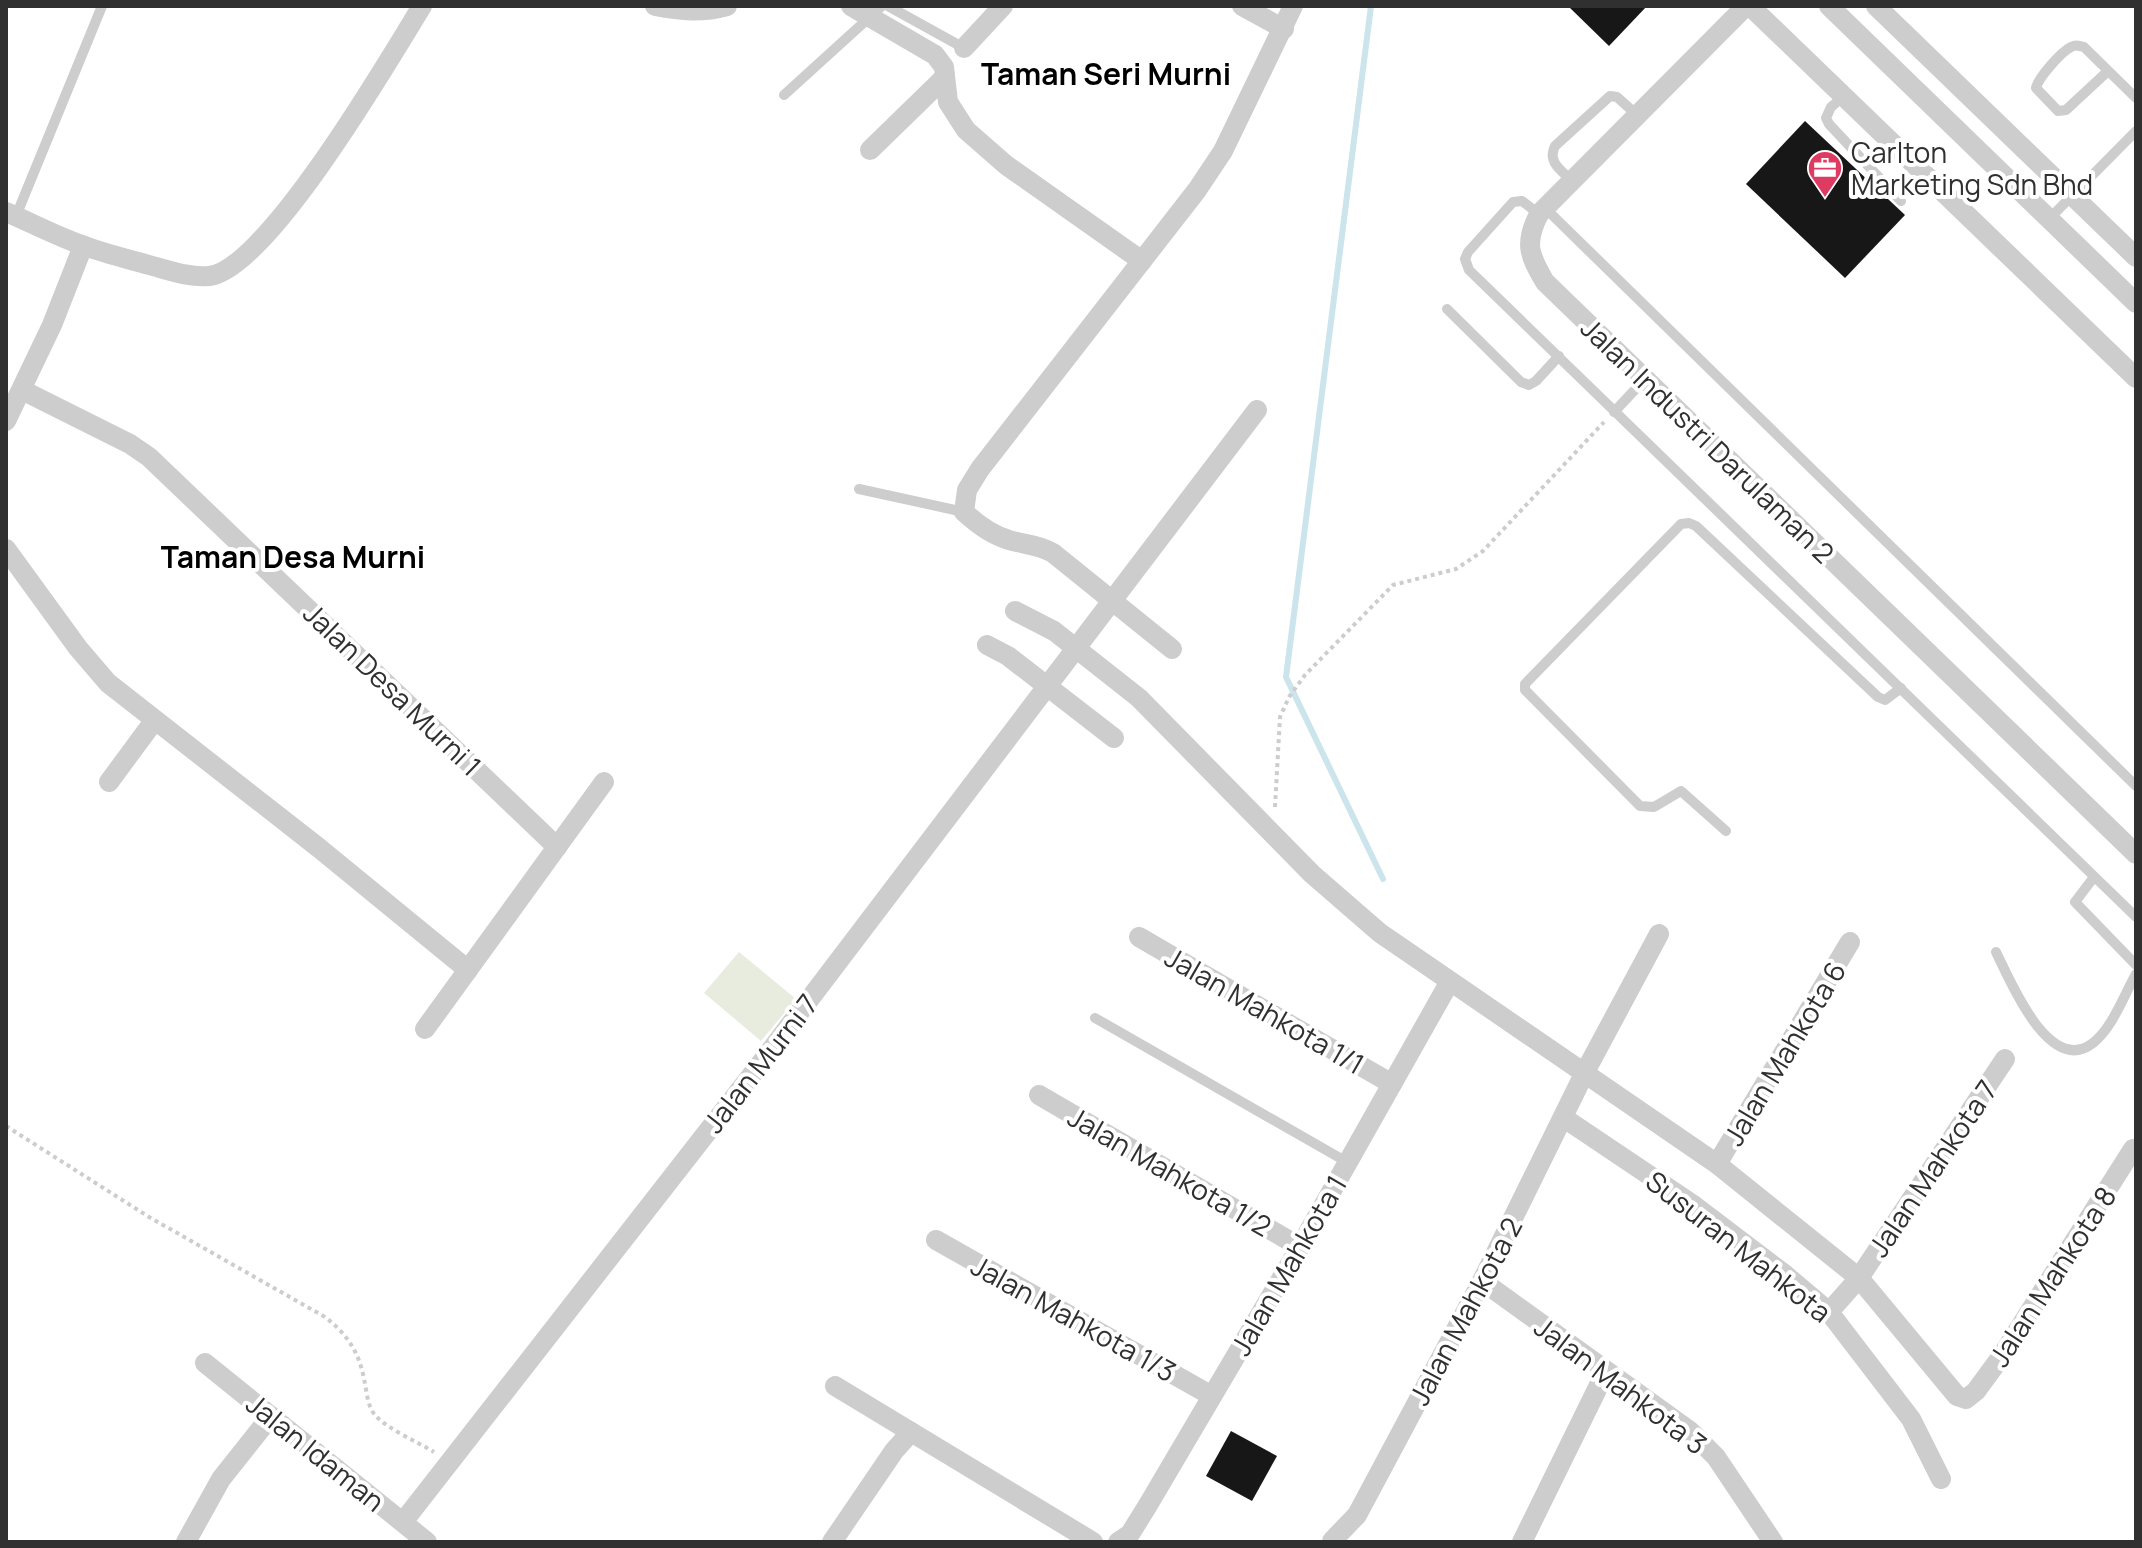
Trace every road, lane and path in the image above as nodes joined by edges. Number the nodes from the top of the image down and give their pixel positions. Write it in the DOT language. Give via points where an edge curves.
graph roads {
  1 [pos="102,6"];
  2 [pos="422,6"];
  3 [pos="655,6"];
  4 [pos="727,6"];
  5 [pos="851,6"];
  6 [pos="1003,6"];
  7 [pos="1242,6"];
  8 [pos="1293,6"];
  9 [pos="1748,6"];
  10 [pos="1829,6"];
  11 [pos="1876,6"];
  12 [pos="880,9"];
  13 [pos="1284,29"];
  14 [pos="964,48"];
  15 [pos="2108,71"];
  16 [pos="945,77"];
  17 [pos="784,95"];
  18 [pos="1843,97"];
  19 [pos="2136,98"];
  20 [pos="1637,115"];
  21 [pos="2136,131"];
  22 [pos="870,150"];
  23 [pos="1572,181"];
  24 [pos="2073,196"];
  25 [pos="1901,201"];
  26 [pos="1542,211"];
  27 [pos="11,214"];
  28 [pos="2049,219"];
  29 [pos="83,246"];
  30 [pos="2136,257"];
  31 [pos="1142,261"];
  32 [pos="2136,303"];
  33 [pos="1447,309"];
  34 [pos="1559,356"];
  35 [pos="2136,378"];
  36 [pos="1645,379"];
  37 [pos="22,390"];
  38 [pos="1257,410"];
  39 [pos="1614,412"];
  40 [pos="6,421"];
  41 [pos="859,489"];
  42 [pos="964,512"];
  43 [pos="6,549"];
  44 [pos="1112,601"];
  45 [pos="1015,611"];
  46 [pos="987,645"];
  47 [pos="1077,647"];
  48 [pos="1172,649"];
  49 [pos="1047,685"];
  50 [pos="1901,688"];
  51 [pos="154,721"];
  52 [pos="1114,738"];
  53 [pos="109,782"];
  54 [pos="604,782"];
  55 [pos="2136,786"];
  56 [pos="1726,831"];
  57 [pos="1274,835"];
  58 [pos="557,847"];
  59 [pos="2136,854"];
  60 [pos="2094,877"];
  61 [pos="2136,917"];
  62 [pos="1659,934"];
  63 [pos="1139,937"];
  64 [pos="1850,942"];
  65 [pos="1996,952"];
  66 [pos="2136,965"];
  67 [pos="468,970"];
  68 [pos="2136,974"];
  69 [pos="1449,983"];
  70 [pos="1095,1018"];
  71 [pos="425,1029"];
  72 [pos="2005,1059"];
  73 [pos="1585,1072"];
  74 [pos="1392,1084"];
  75 [pos="1039,1095"];
  76 [pos="1564,1118"];
  77 [pos="6,1126"];
  78 [pos="2133,1149"];
  79 [pos="1347,1162"];
  80 [pos="1717,1164"];
  81 [pos="936,1240"];
  82 [pos="1300,1247"];
  83 [pos="1859,1278"];
  84 [pos="1482,1281"];
  85 [pos="1829,1312"];
  86 [pos="205,1363"];
  87 [pos="1606,1371"];
  88 [pos="835,1386"];
  89 [pos="1212,1396"];
  90 [pos="271,1416"];
  91 [pos="911,1432"];
  92 [pos="450,1461"];
  93 [pos="1941,1479"];
  94 [pos="403,1522"];
  95 [pos="1530,1539"];
  96 [pos="1332,1541"];
  97 [pos="186,1542"];
  98 [pos="427,1542"];
  99 [pos="832,1542"];
  100 [pos="1093,1542"];
  101 [pos="1118,1542"];
  102 [pos="1773,1542"];
  1 -- 27 [label="lane"];
  2 -- 29 [label="street" via="364,103 312,175 250,254 229,271 209,276 179,273"];
  3 -- 4 [label="street" via="686,12"];
  5 -- 12 [label="street"];
  6 -- 14 [label="street"];
  7 -- 13 [label="street"];
  8 -- 13 [label="street"];
  9 -- 18 [label="street"];
  9 -- 20 [label="street"];
  10 -- 28 [label="street"];
  11 -- 24 [label="street"];
  12 -- 14 [label="lane"];
  12 -- 16 [label="street" via="941,60"];
  12 -- 17 [label="lane"];
  13 -- 31 [label="street" via="1223,151"];
  15 -- 15 [label="lane" via="2084,47 2074,45 2038,79 2036,88 2058,111 2066,110"];
  15 -- 19 [label="lane"];
  16 -- 22 [label="street"];
  16 -- 31 [label="street" via="948,102 966,130 1006,165"];
  18 -- 25 [label="lane" via="1831,107 1829,124"];
  18 -- 35 [label="street"];
  20 -- 23 [label="street"];
  20 -- 23 [label="lane" via="1610,96 1555,146 1553,161"];
  21 -- 24 [label="lane"];
  23 -- 26 [label="street"];
  24 -- 28 [label="lane"];
  24 -- 30 [label="street"];
  26 -- 34 [label="lane" via="1513,202 1468,252 1466,264"];
  26 -- 36 [label="street, Jalan Industri Darulaman 2" via="1532,228 1530,257 1545,282"];
  26 -- 55 [label="lane"];
  27 -- 29 [label="street"];
  28 -- 32 [label="street"];
  29 -- 37 [label="street"];
  31 -- 42 [label="street" via="980,469 967,490"];
  33 -- 34 [label="lane" via="1521,382 1536,381"];
  34 -- 39 [label="lane"];
  36 -- 39 [label="lane"];
  36 -- 59 [label="street, Jalan Industri Darulaman 2"];
  37 -- 40 [label="street"];
  37 -- 58 [label="street, Jalan Desa Murni 1" via="130,444 158,465"];
  38 -- 44 [label="street, Jalan Murni 7"];
  39 -- 50 [label="lane"];
  39 -- 57 [label="path" via="1483,551 1456,569 1393,585 1305,675 1280,717"];
  41 -- 42 [label="lane"];
  42 -- 44 [label="street" via="988,531 1053,553"];
  43 -- 51 [label="street" via="108,683"];
  44 -- 47 [label="street, Jalan Murni 7"];
  44 -- 48 [label="street"];
  45 -- 47 [label="street"];
  46 -- 49 [label="street"];
  47 -- 49 [label="street, Jalan Murni 7"];
  47 -- 57 [label="street" via="1139,698"];
  49 -- 52 [label="street"];
  49 -- 92 [label="street, Jalan Murni 7"];
  50 -- 56 [label="lane" via="1885,700 1878,697 1696,526 1681,524 1525,684 1525,690 1640,806 1654,807 1681,791"];
  50 -- 60 [label="lane"];
  51 -- 53 [label="street"];
  51 -- 67 [label="street"];
  54 -- 58 [label="street"];
  57 -- 69 [label="street" via="1380,933"];
  58 -- 67 [label="street"];
  60 -- 61 [label="lane"];
  60 -- 66 [label="lane" via="2075,902"];
  62 -- 73 [label="street, Jalan Mahkota 2"];
  63 -- 74 [label="street, Jalan Mahkota 1/1"];
  64 -- 80 [label="street, Jalan Mahkota 6"];
  65 -- 68 [label="lane" via="2032,1020 2069,1049 2079,1050 2103,1032"];
  67 -- 71 [label="street"];
  69 -- 73 [label="street"];
  69 -- 74 [label="street, Jalan Mahkota 1"];
  70 -- 79 [label="lane"];
  72 -- 83 [label="street, Jalan Mahkota 7"];
  73 -- 76 [label="street, Jalan Mahkota 2"];
  73 -- 80 [label="street"];
  74 -- 79 [label="street, Jalan Mahkota 1"];
  75 -- 82 [label="street, Jalan Mahkota 1/2"];
  76 -- 84 [label="street, Jalan Mahkota 2"];
  76 -- 85 [label="street, Susuran Mahkota" via="1692,1204"];
  77 -- 92 [label="path" via="149,1217 325,1317 353,1346 375,1415"];
  78 -- 83 [label="street, Jalan Mahkota 8" via="2001,1357 1966,1399 1957,1396"];
  79 -- 82 [label="street, Jalan Mahkota 1"];
  80 -- 83 [label="street"];
  81 -- 89 [label="street, Jalan Mahkota 1/3"];
  82 -- 89 [label="street, Jalan Mahkota 1"];
  83 -- 85 [label="street, Jalan Mahkota 7"];
  84 -- 87 [label="street, Jalan Mahkota 3"];
  84 -- 96 [label="street, Jalan Mahkota 2" via="1357,1515"];
  85 -- 93 [label="street, Susuran Mahkota" via="1911,1419"];
  86 -- 90 [label="street, Jalan Idaman"];
  87 -- 95 [label="street"];
  87 -- 102 [label="street, Jalan Mahkota 3" via="1690,1431 1716,1457"];
  88 -- 91 [label="street"];
  89 -- 101 [label="street, Jalan Mahkota 1" via="1130,1534"];
  90 -- 94 [label="street, Jalan Idaman"];
  90 -- 97 [label="street" via="221,1479"];
  91 -- 99 [label="street"];
  91 -- 100 [label="street"];
  92 -- 94 [label="street, Jalan Murni 7"];
  94 -- 98 [label="street, Jalan Idaman"];
}
